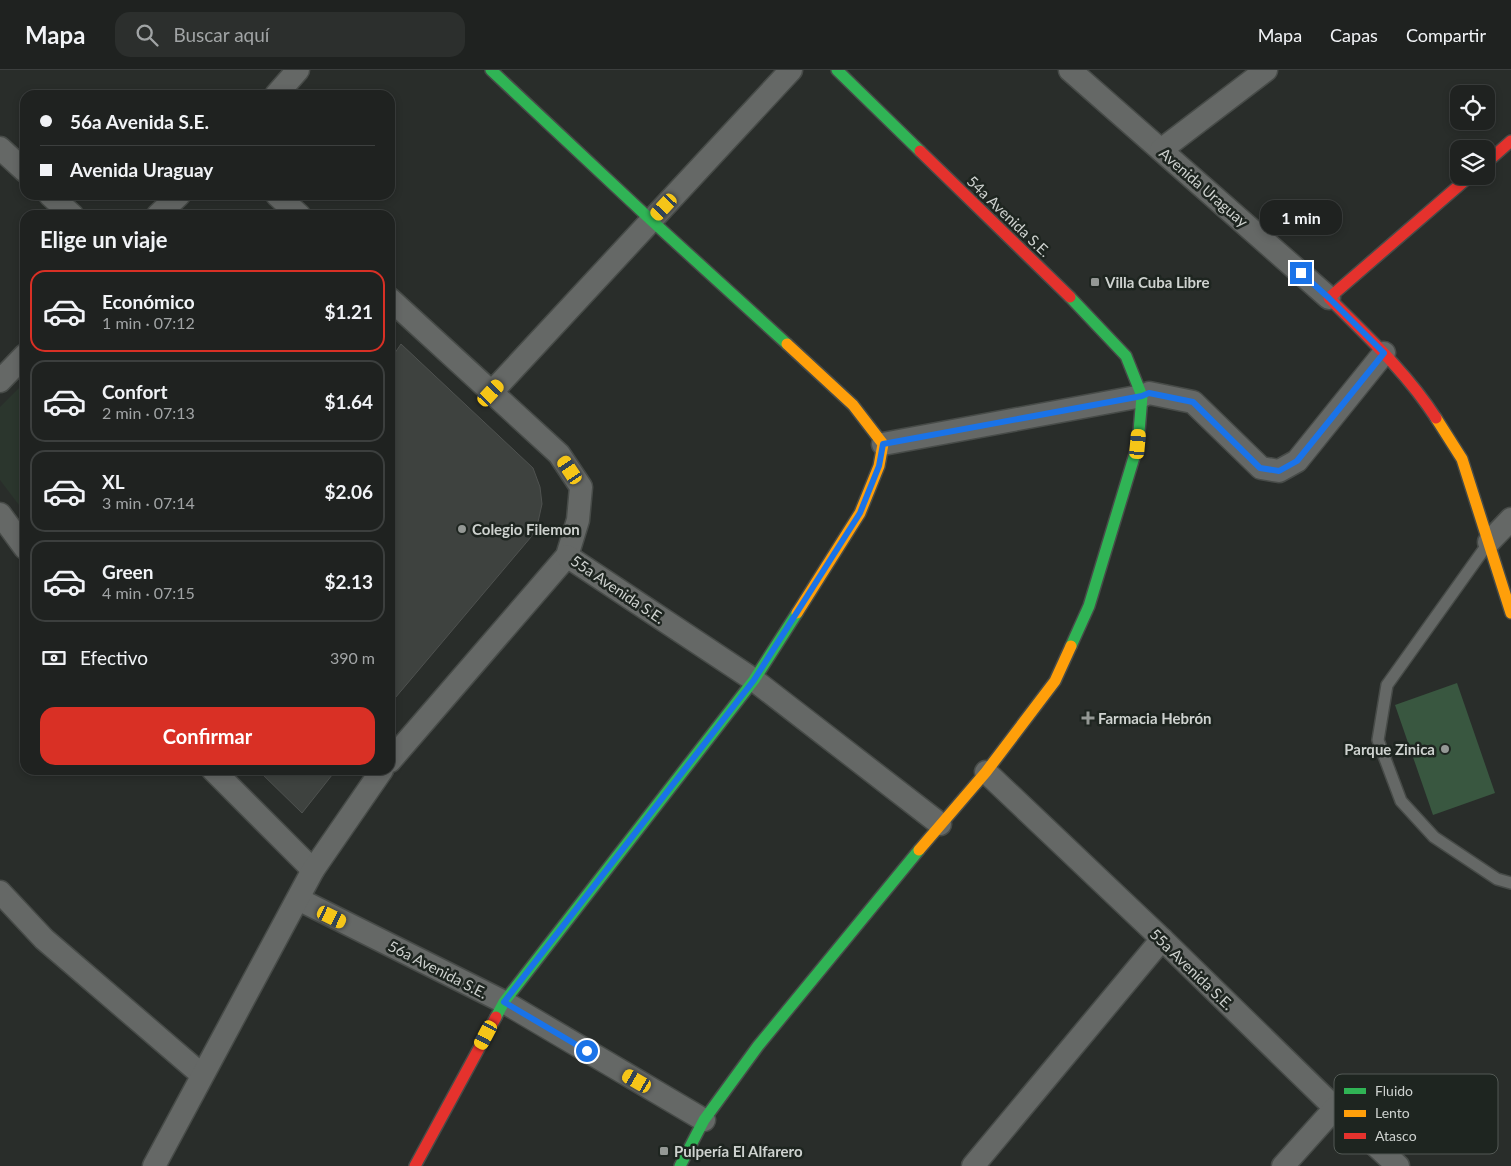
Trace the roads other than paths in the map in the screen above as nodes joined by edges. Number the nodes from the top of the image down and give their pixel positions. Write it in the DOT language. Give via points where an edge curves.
graph roads {
  1 [pos="298,70"];
  2 [pos="491,70"];
  3 [pos="791,70"];
  4 [pos="837,70"];
  5 [pos="1070,70"];
  6 [pos="1266,70"];
  7 [pos="280,90"];
  8 [pos="1511,141"];
  9 [pos="0,148"];
  10 [pos="1161,150"];
  11 [pos="1495,155"];
  12 [pos="20,166"];
  13 [pos="1460,185"];
  14 [pos="56,200"];
  15 [pos="174,200"];
  16 [pos="282,200"];
  17 [pos="66,210"];
  18 [pos="163,210"];
  19 [pos="294,210"];
  20 [pos="651,220"];
  21 [pos="1329,298"];
  22 [pos="395,304"];
  23 [pos="1384,353"];
  24 [pos="20,360"];
  25 [pos="0,381"];
  26 [pos="491,393"];
  27 [pos="1142,396"];
  28 [pos="883,444"];
  29 [pos="0,514"];
  30 [pos="1511,520"];
  31 [pos="20,541"];
  32 [pos="1489,542"];
  33 [pos="566,556"];
  34 [pos="1511,613"];
  35 [pos="754,680"];
  36 [pos="395,755"];
  37 [pos="986,772"];
  38 [pos="219,775"];
  39 [pos="379,775"];
  40 [pos="940,824"];
  41 [pos="313,870"];
  42 [pos="1511,883"];
  43 [pos="0,892"];
  44 [pos="298,900"];
  45 [pos="1162,939"];
  46 [pos="504,1002"];
  47 [pos="202,1075"];
  48 [pos="1334,1107"];
  49 [pos="1334,1109"];
  50 [pos="704,1120"];
  51 [pos="1385,1154"];
  52 [pos="154,1166"];
  53 [pos="415,1166"];
  54 [pos="680,1166"];
  55 [pos="973,1166"];
  56 [pos="1283,1166"];
  57 [pos="1398,1166"];
  1 -- 7 [label="street"];
  2 -- 20 [label="street"];
  3 -- 20 [label="street"];
  4 -- 27 [label="street, 54a Avenida S.E." via="1075,302 1126,356"];
  5 -- 10 [label="street, Avenida Uraguay"];
  6 -- 10 [label="street"];
  8 -- 11 [label="street"];
  9 -- 12 [label="street"];
  10 -- 21 [label="street, Avenida Uraguay"];
  13 -- 21 [label="street"];
  14 -- 17 [label="street"];
  15 -- 18 [label="street"];
  16 -- 19 [label="street"];
  20 -- 26 [label="street"];
  20 -- 28 [label="street" via="853,405"];
  21 -- 23 [label="street, Avenida Uraguay"];
  22 -- 26 [label="street, 55a Avenida S.E."];
  23 -- 27 [label="street" via="1297,461 1279,471 1260,468 1193,402 1149,393"];
  23 -- 32 [label="street, Avenida Uraguay" via="1427,404 1462,459"];
  24 -- 25 [label="street"];
  26 -- 33 [label="street, 55a Avenida S.E." via="559,454 581,486 578,520"];
  27 -- 28 [label="street"];
  27 -- 37 [label="street" via="1138,444 1089,606 1055,682"];
  28 -- 35 [label="street" via="879,466 860,513"];
  29 -- 31 [label="street"];
  30 -- 32 [label="street"];
  32 -- 34 [label="street, Avenida Uraguay"];
  32 -- 42 [label="lane" via="1387,685 1378,740 1401,802 1434,837 1497,879"];
  33 -- 35 [label="street, 55a Avenida S.E."];
  33 -- 36 [label="street"];
  35 -- 40 [label="street, 55a Avenida S.E."];
  35 -- 46 [label="street"];
  37 -- 40 [label="street"];
  37 -- 45 [label="street, 55a Avenida S.E."];
  38 -- 41 [label="street"];
  39 -- 41 [label="street"];
  40 -- 50 [label="street" via="758,1046"];
  41 -- 44 [label="street"];
  43 -- 47 [label="street" via="44,939"];
  44 -- 46 [label="street, 56a Avenida S.E."];
  44 -- 47 [label="street"];
  45 -- 48 [label="street, 55a Avenida S.E."];
  45 -- 55 [label="street"];
  46 -- 50 [label="street, 56a Avenida S.E."];
  46 -- 53 [label="street"];
  47 -- 52 [label="street"];
  49 -- 56 [label="street"];
  50 -- 54 [label="street"];
  51 -- 57 [label="street, 55a Avenida S.E."];
}
